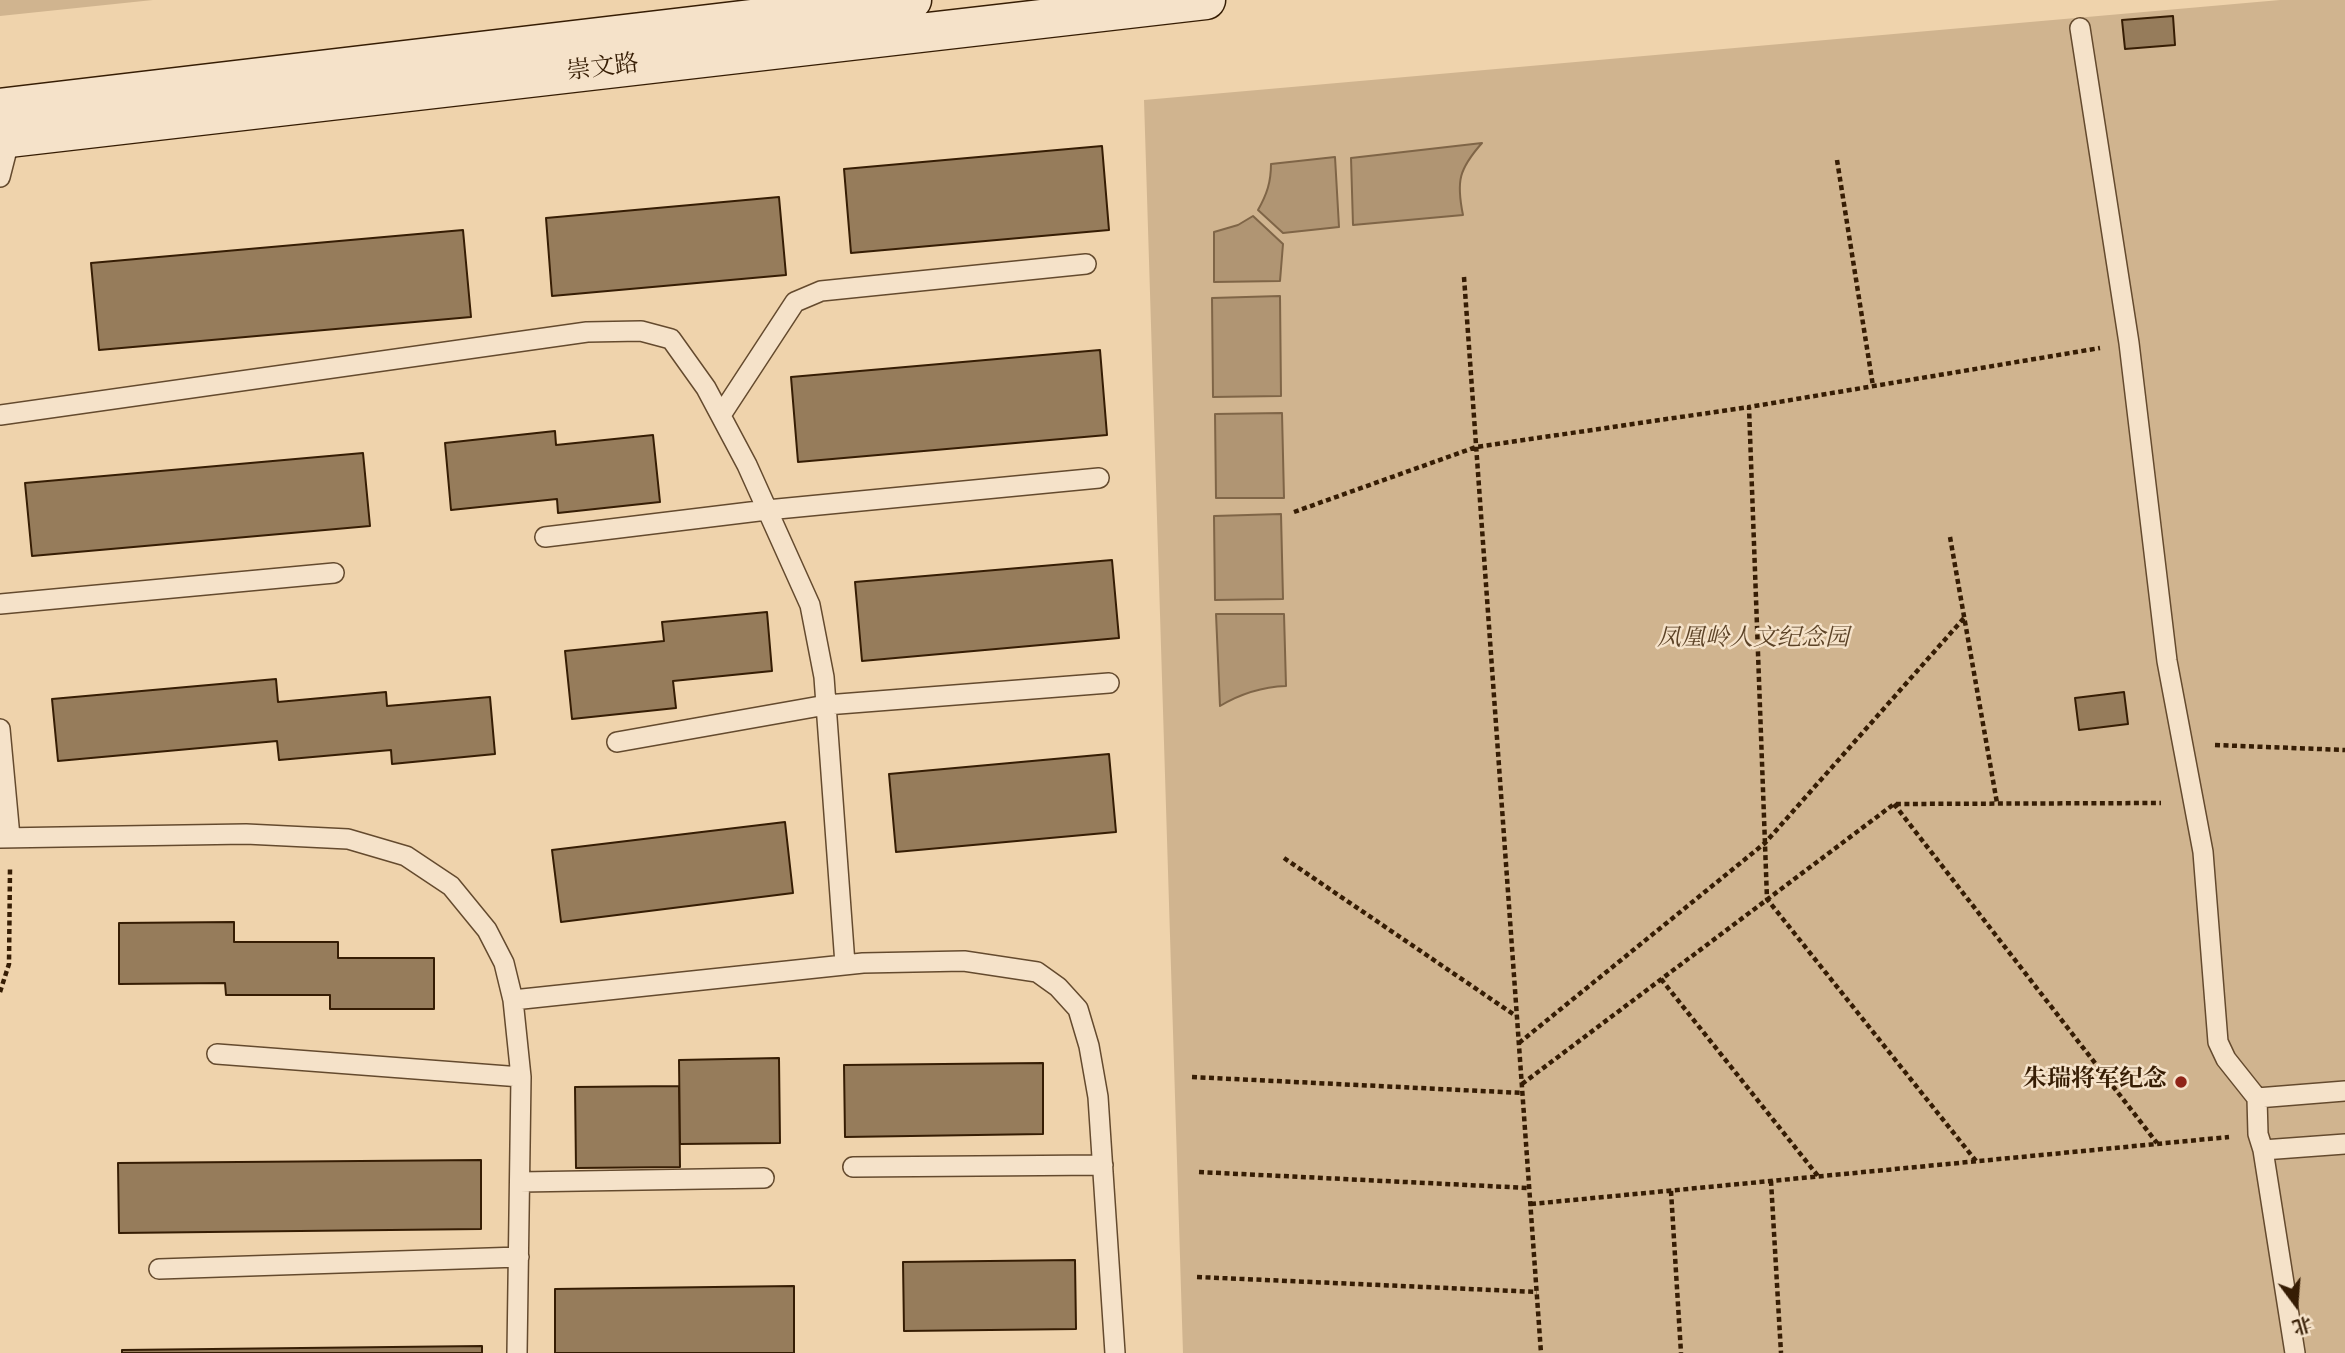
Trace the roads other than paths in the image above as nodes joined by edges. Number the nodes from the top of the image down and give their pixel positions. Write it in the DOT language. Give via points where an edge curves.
graph roads {
  1 [pos="912,0"];
  2 [pos="1206,0"];
  3 [pos="2080,29"];
  4 [pos="6,123"];
  5 [pos="0,177"];
  6 [pos="1086,264"];
  7 [pos="0,415"];
  8 [pos="721,415"];
  9 [pos="1099,478"];
  10 [pos="767,510"];
  11 [pos="545,537"];
  12 [pos="334,573"];
  13 [pos="0,604"];
  14 [pos="1110,683"];
  15 [pos="826,705"];
  16 [pos="0,729"];
  17 [pos="617,742"];
  18 [pos="5,838"];
  19 [pos="845,964"];
  20 [pos="513,1000"];
  21 [pos="218,1054"];
  22 [pos="521,1077"];
  23 [pos="2345,1091"];
  24 [pos="2257,1098"];
  25 [pos="2260,1142"];
  26 [pos="2345,1144"];
  27 [pos="1103,1165"];
  28 [pos="853,1167"];
  29 [pos="764,1178"];
  30 [pos="520,1182"];
  31 [pos="519,1257"];
  32 [pos="159,1269"];
  33 [pos="517,1353"];
  34 [pos="1115,1353"];
  35 [pos="2295,1353"];
  1 -- 4 [label="street, 崇文路"];
  2 -- 4 [label="street, 崇文路"];
  3 -- 24 [label="lane" via="2129,343 2167,661 2203,852 2218,1042"];
  4 -- 5 [label="lane"];
  6 -- 8 [label="lane" via="812,294 795,302"];
  7 -- 8 [label="lane" via="587,332 640,331 671,339"];
  8 -- 10 [label="lane"];
  9 -- 10 [label="lane"];
  10 -- 11 [label="lane"];
  10 -- 15 [label="lane" via="810,605"];
  12 -- 13 [label="lane"];
  14 -- 15 [label="lane"];
  15 -- 17 [label="lane"];
  15 -- 19 [label="lane"];
  16 -- 18 [label="lane"];
  18 -- 20 [label="lane" via="246,834 348,839 406,856 451,887 487,930 504,963"];
  19 -- 20 [label="lane"];
  19 -- 27 [label="lane" via="964,961 1037,972 1058,987 1078,1009 1089,1046"];
  20 -- 22 [label="lane"];
  21 -- 22 [label="lane"];
  22 -- 30 [label="lane"];
  23 -- 24 [label="lane"];
  24 -- 25 [label="lane"];
  25 -- 26 [label="lane"];
  25 -- 35 [label="lane"];
  27 -- 28 [label="lane"];
  27 -- 34 [label="lane"];
  29 -- 30 [label="lane"];
  30 -- 31 [label="lane"];
  31 -- 32 [label="lane"];
  31 -- 33 [label="lane"];
}
